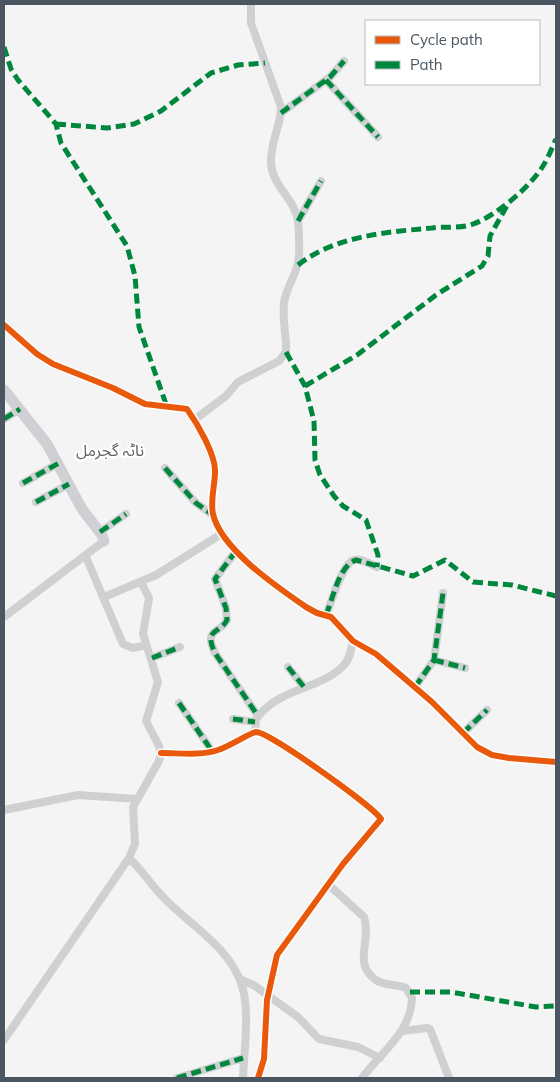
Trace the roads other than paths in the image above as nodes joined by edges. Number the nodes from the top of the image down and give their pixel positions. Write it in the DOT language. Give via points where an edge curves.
graph roads {
  1 [pos="250,4"];
  2 [pos="344,61"];
  3 [pos="326,80"];
  4 [pos="281,113"];
  5 [pos="378,137"];
  6 [pos="321,181"];
  7 [pos="298,221"];
  8 [pos="4,325"];
  9 [pos="4,390"];
  10 [pos="20,409"];
  11 [pos="4,419"];
  12 [pos="194,420"];
  13 [pos="59,463"];
  14 [pos="165,468"];
  15 [pos="23,483"];
  16 [pos="69,484"];
  17 [pos="36,502"];
  18 [pos="126,514"];
  19 [pos="213,514"];
  20 [pos="223,533"];
  21 [pos="102,537"];
  22 [pos="236,551"];
  23 [pos="86,557"];
  24 [pos="376,567"];
  25 [pos="141,582"];
  26 [pos="443,593"];
  27 [pos="104,597"];
  28 [pos="326,615"];
  29 [pos="4,617"];
  30 [pos="353,641"];
  31 [pos="146,645"];
  32 [pos="180,647"];
  33 [pos="152,658"];
  34 [pos="434,660"];
  35 [pos="288,667"];
  36 [pos="465,668"];
  37 [pos="304,687"];
  38 [pos="415,687"];
  39 [pos="179,703"];
  40 [pos="487,710"];
  41 [pos="233,719"];
  42 [pos="256,719"];
  43 [pos="255,732"];
  44 [pos="463,733"];
  45 [pos="212,752"];
  46 [pos="161,753"];
  47 [pos="556,762"];
  48 [pos="137,799"];
  49 [pos="4,810"];
  50 [pos="129,858"];
  51 [pos="330,886"];
  52 [pos="240,980"];
  53 [pos="268,997"];
  54 [pos="402,1031"];
  55 [pos="4,1040"];
  56 [pos="243,1058"];
  57 [pos="380,1058"];
  58 [pos="177,1078"];
  59 [pos="243,1078"];
  60 [pos="258,1078"];
  61 [pos="362,1078"];
  62 [pos="449,1078"];
  1 -- 4 [label="street" via="252,23"];
  2 -- 3 [label="street"];
  3 -- 4 [label="street"];
  3 -- 5 [label="street"];
  4 -- 7 [label="street" via="271,146 273,174"];
  6 -- 7 [label="street"];
  7 -- 12 [label="street" via="298,265 289,283 283,315 286,352 279,361 238,382 226,396"];
  8 -- 12 [label="street" via="53,364 145,404 187,410"];
  9 -- 10 [label="street"];
  10 -- 11 [label="street"];
  10 -- 13 [label="street"];
  12 -- 19 [label="street" via="215,469"];
  13 -- 15 [label="street"];
  13 -- 16 [label="street"];
  14 -- 19 [label="street" via="196,503"];
  16 -- 17 [label="street"];
  16 -- 21 [label="street"];
  18 -- 21 [label="street"];
  19 -- 20 [label="street"];
  20 -- 22 [label="street"];
  20 -- 25 [label="street" via="171,567"];
  21 -- 23 [label="street"];
  22 -- 28 [label="street" via="292,598"];
  22 -- 42 [label="street" via="215,579 226,608 226,620 212,635 211,642"];
  23 -- 27 [label="street"];
  23 -- 29 [label="street"];
  24 -- 28 [label="street" via="351,561"];
  25 -- 27 [label="street"];
  25 -- 31 [label="street" via="148,598 143,634"];
  26 -- 34 [label="street"];
  27 -- 31 [label="street" via="123,644 133,648"];
  28 -- 30 [label="street" via="332,617"];
  30 -- 37 [label="street" via="345,665"];
  30 -- 38 [label="street" via="376,654"];
  31 -- 33 [label="street"];
  32 -- 33 [label="street"];
  33 -- 46 [label="street" via="158,682 146,721"];
  34 -- 36 [label="street"];
  34 -- 38 [label="street"];
  35 -- 37 [label="street"];
  37 -- 42 [label="street" via="272,703"];
  38 -- 44 [label="street"];
  39 -- 45 [label="street"];
  40 -- 44 [label="street"];
  41 -- 42 [label="street"];
  42 -- 43 [label="street"];
  43 -- 45 [label="street"];
  43 -- 51 [label="street" via="284,746 381,817 380,823 344,864"];
  44 -- 47 [label="street" via="477,747 492,755"];
  45 -- 46 [label="street"];
  46 -- 48 [label="street"];
  48 -- 49 [label="street" via="78,795"];
  48 -- 50 [label="street" via="132,807 135,844"];
  50 -- 52 [label="street" via="166,901 220,950"];
  50 -- 55 [label="street"];
  51 -- 53 [label="street" via="277,955"];
  51 -- 54 [label="street" via="367,924 363,965 369,974 384,984 399,985 410,992 411,1007"];
  52 -- 53 [label="street" via="255,986"];
  52 -- 56 [label="street" via="245,1001"];
  53 -- 57 [label="street" via="298,1017 319,1039 358,1047"];
  53 -- 60 [label="street" via="264,1059"];
  54 -- 57 [label="street"];
  54 -- 62 [label="street" via="430,1029"];
  56 -- 58 [label="street"];
  56 -- 59 [label="street"];
  57 -- 61 [label="street"];
}
